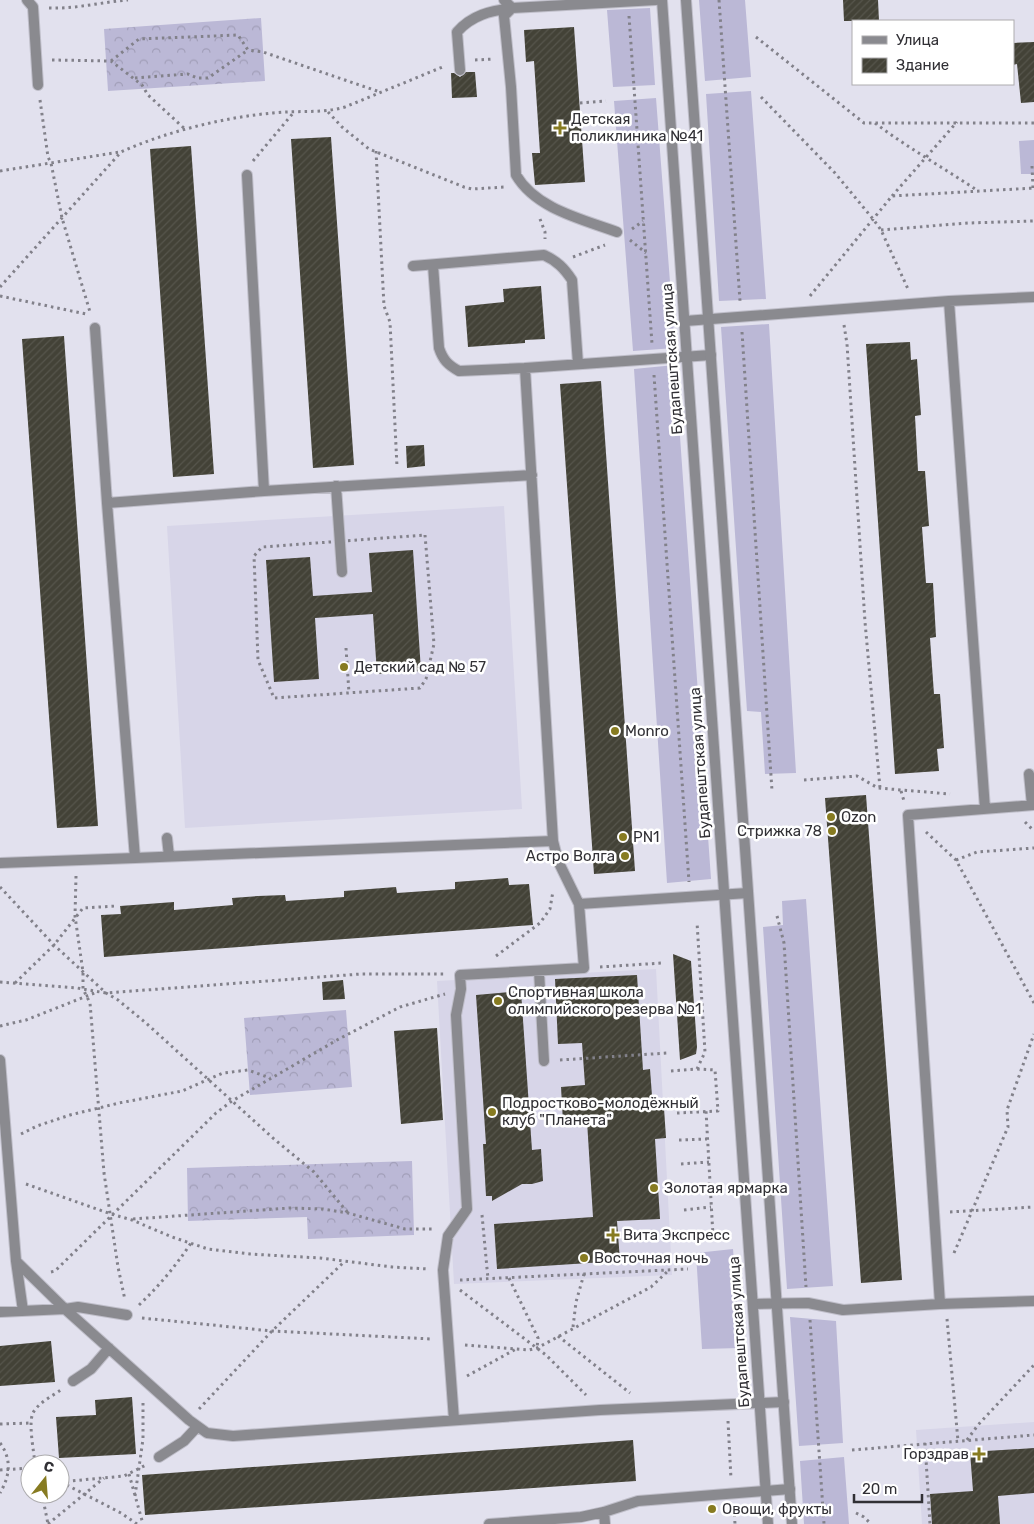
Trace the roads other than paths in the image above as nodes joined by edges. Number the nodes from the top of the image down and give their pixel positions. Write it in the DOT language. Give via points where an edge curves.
graph roads {
  1 [pos="504,0"];
  2 [pos="656,0"];
  3 [pos="662,0"];
  4 [pos="686,0"];
  5 [pos="628,1"];
  6 [pos="30,4"];
  7 [pos="512,8"];
  8 [pos="460,70"];
  9 [pos="38,85"];
  10 [pos="247,175"];
  11 [pos="617,232"];
  12 [pos="433,264"];
  13 [pos="413,266"];
  14 [pos="1034,297"];
  15 [pos="949,301"];
  16 [pos="708,320"];
  17 [pos="685,321"];
  18 [pos="95,328"];
  19 [pos="711,355"];
  20 [pos="687,357"];
  21 [pos="578,364"];
  22 [pos="525,368"];
  23 [pos="532,475"];
  24 [pos="336,486"];
  25 [pos="264,491"];
  26 [pos="107,503"];
  27 [pos="342,572"];
  28 [pos="1029,774"];
  29 [pos="1033,805"];
  30 [pos="985,809"];
  31 [pos="167,838"];
  32 [pos="553,841"];
  33 [pos="168,856"];
  34 [pos="135,858"];
  35 [pos="0,864"];
  36 [pos="748,893"];
  37 [pos="724,895"];
  38 [pos="579,904"];
  39 [pos="539,971"];
  40 [pos="0,1060"];
  41 [pos="544,1061"];
  42 [pos="16,1261"];
  43 [pos="1034,1301"];
  44 [pos="777,1302"];
  45 [pos="753,1304"];
  46 [pos="943,1304"];
  47 [pos="65,1309"];
  48 [pos="23,1311"];
  49 [pos="0,1312"];
  50 [pos="127,1315"];
  51 [pos="109,1348"];
  52 [pos="73,1381"];
  53 [pos="784,1402"];
  54 [pos="760,1403"];
  55 [pos="454,1420"];
  56 [pos="198,1427"];
  57 [pos="159,1457"];
  58 [pos="790,1489"];
  59 [pos="766,1490"];
  60 [pos="604,1512"];
  61 [pos="488,1524"];
  62 [pos="605,1524"];
  63 [pos="768,1524"];
  64 [pos="792,1524"];
  1 -- 7 [label="street"];
  2 -- 5 [label="street"];
  3 -- 17 [label="street, Будапештская улица"];
  4 -- 16 [label="street"];
  5 -- 7 [label="street"];
  6 -- 9 [label="street"];
  7 -- 8 [label="street" via="493,10 465,23 458,32"];
  7 -- 11 [label="street" via="504,16 516,175 535,196 566,213"];
  10 -- 25 [label="street"];
  12 -- 13 [label="street"];
  12 -- 21 [label="street" via="544,255 555,260 572,280"];
  12 -- 22 [label="street" via="442,358 459,371"];
  14 -- 15 [label="street"];
  15 -- 16 [label="street"];
  15 -- 30 [label="street"];
  16 -- 17 [label="street"];
  16 -- 19 [label="street"];
  17 -- 20 [label="street, Будапештская улица"];
  18 -- 26 [label="street"];
  19 -- 20 [label="street"];
  19 -- 36 [label="street"];
  20 -- 21 [label="street"];
  20 -- 37 [label="street, Будапештская улица"];
  21 -- 22 [label="street"];
  22 -- 23 [label="street"];
  23 -- 24 [label="street"];
  23 -- 32 [label="street"];
  24 -- 25 [label="street"];
  24 -- 27 [label="street"];
  25 -- 26 [label="street"];
  26 -- 34 [label="street"];
  28 -- 29 [label="street"];
  29 -- 30 [label="street"];
  30 -- 46 [label="street" via="908,815"];
  31 -- 33 [label="street"];
  32 -- 33 [label="street"];
  32 -- 38 [label="street" via="558,861"];
  33 -- 34 [label="street"];
  34 -- 35 [label="street"];
  36 -- 37 [label="street"];
  36 -- 44 [label="street"];
  37 -- 38 [label="street"];
  37 -- 45 [label="street, Будапештская улица"];
  38 -- 39 [label="street" via="584,968"];
  39 -- 41 [label="street"];
  39 -- 55 [label="street" via="460,975 456,1015 467,1210 448,1236 444,1276"];
  40 -- 42 [label="street"];
  42 -- 47 [label="street"];
  42 -- 48 [label="street"];
  43 -- 46 [label="street"];
  44 -- 45 [label="street"];
  44 -- 46 [label="street" via="808,1303 843,1310"];
  44 -- 53 [label="street"];
  45 -- 54 [label="street, Будапештская улица"];
  47 -- 48 [label="street"];
  47 -- 50 [label="street" via="78,1307"];
  47 -- 51 [label="street"];
  48 -- 49 [label="street"];
  51 -- 52 [label="street" via="91,1369"];
  51 -- 56 [label="street"];
  53 -- 54 [label="street"];
  53 -- 58 [label="street"];
  54 -- 55 [label="street"];
  54 -- 59 [label="street, Будапештская улица"];
  55 -- 56 [label="street" via="233,1436 207,1433"];
  56 -- 57 [label="street"];
  58 -- 59 [label="street"];
  58 -- 64 [label="street"];
  59 -- 60 [label="street" via="638,1501"];
  59 -- 63 [label="street, Будапештская улица"];
  60 -- 61 [label="street" via="581,1517"];
  60 -- 62 [label="street"];
}
